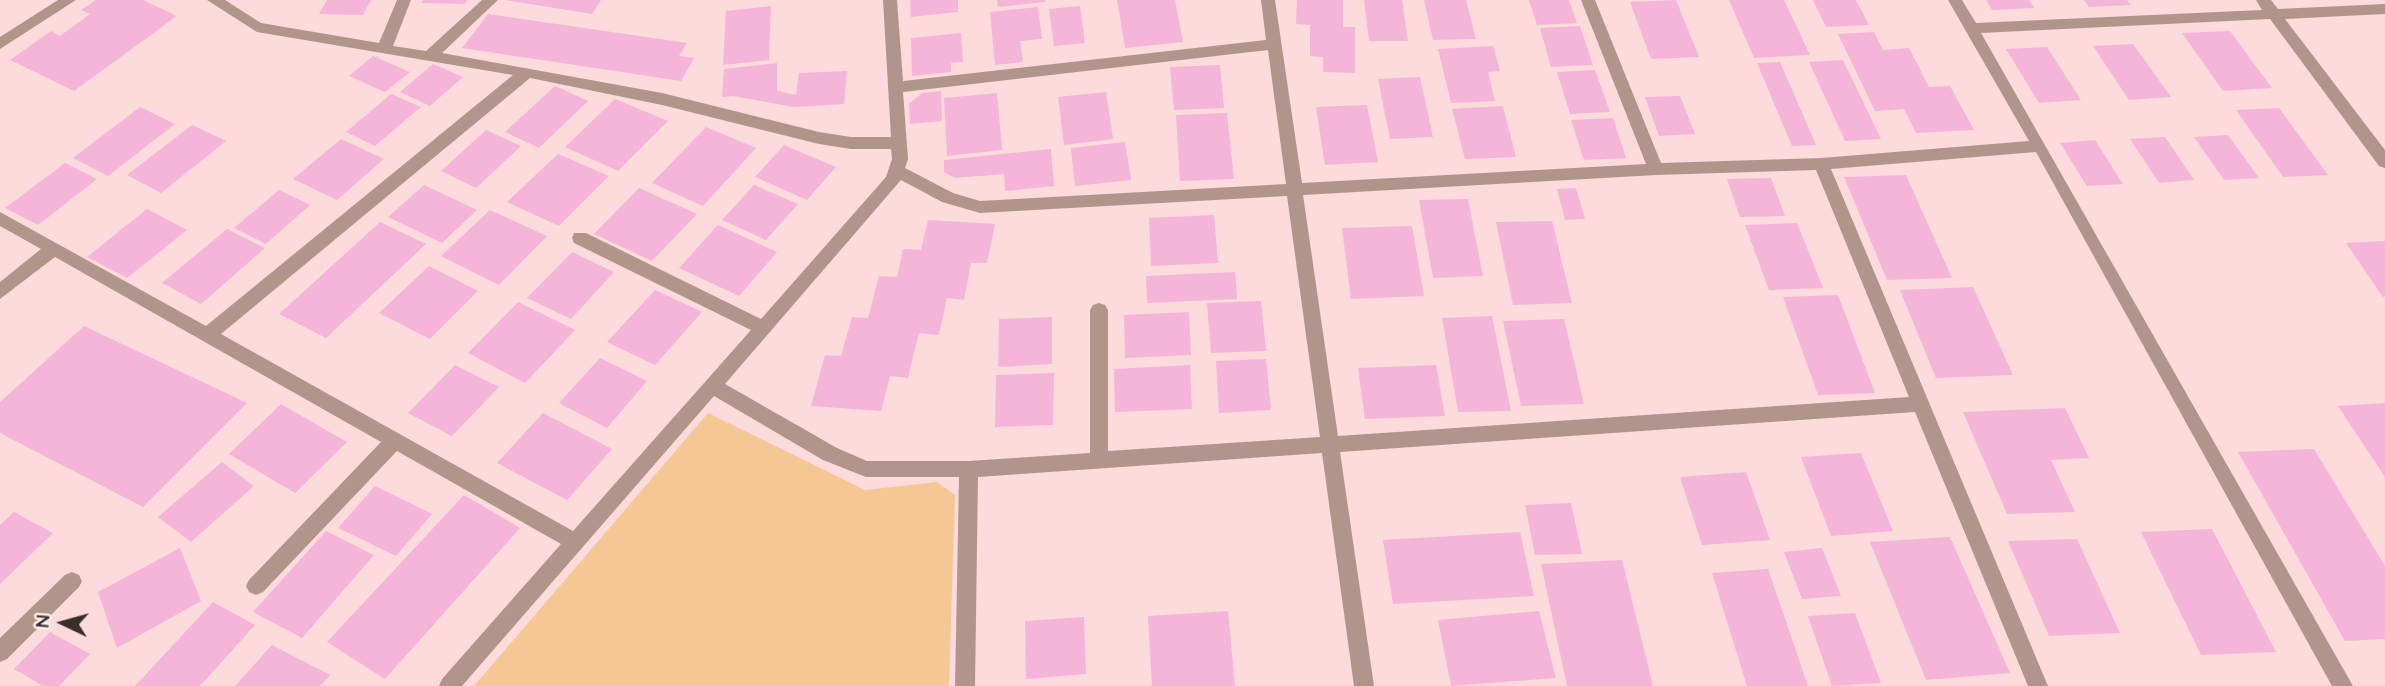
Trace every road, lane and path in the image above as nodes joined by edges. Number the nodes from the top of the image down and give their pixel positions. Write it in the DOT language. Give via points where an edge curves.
graph roads {
  1 [pos="69,0"];
  2 [pos="214,0"];
  3 [pos="404,0"];
  4 [pos="491,0"];
  5 [pos="890,0"];
  6 [pos="1268,0"];
  7 [pos="1588,0"];
  8 [pos="1955,0"];
  9 [pos="2263,0"];
  10 [pos="2385,9"];
  11 [pos="2273,13"];
  12 [pos="1971,28"];
  13 [pos="0,44"];
  14 [pos="1275,44"];
  15 [pos="384,50"];
  16 [pos="429,57"];
  17 [pos="527,72"];
  18 [pos="895,87"];
  19 [pos="898,144"];
  20 [pos="2040,146"];
  21 [pos="2385,162"];
  22 [pos="1821,164"];
  23 [pos="1656,169"];
  24 [pos="898,171"];
  25 [pos="1296,190"];
  26 [pos="0,218"];
  27 [pos="580,238"];
  28 [pos="54,248"];
  29 [pos="0,292"];
  30 [pos="1099,310"];
  31 [pos="763,328"];
  32 [pos="207,335"];
  33 [pos="712,386"];
  34 [pos="1921,404"];
  35 [pos="394,441"];
  36 [pos="1331,444"];
  37 [pos="1099,460"];
  38 [pos="969,469"];
  39 [pos="575,542"];
  40 [pos="72,581"];
  41 [pos="256,586"];
  42 [pos="0,652"];
  43 [pos="449,686"];
  44 [pos="965,686"];
  45 [pos="1364,686"];
  46 [pos="2038,686"];
  47 [pos="2343,686"];
  1 -- 13 [label="street"];
  2 -- 15 [label="street" via="257,27"];
  3 -- 15 [label="street"];
  4 -- 16 [label="street"];
  5 -- 18 [label="street"];
  6 -- 14 [label="street"];
  7 -- 23 [label="street"];
  8 -- 12 [label="street"];
  9 -- 11 [label="street"];
  10 -- 11 [label="street"];
  11 -- 12 [label="street"];
  11 -- 21 [label="street"];
  12 -- 20 [label="street"];
  14 -- 18 [label="street"];
  14 -- 25 [label="street"];
  15 -- 16 [label="street"];
  16 -- 17 [label="street"];
  17 -- 19 [label="street" via="819,138"];
  17 -- 32 [label="street"];
  18 -- 19 [label="street"];
  19 -- 24 [label="street"];
  20 -- 22 [label="street"];
  20 -- 47 [label="street"];
  22 -- 23 [label="street"];
  22 -- 34 [label="street"];
  23 -- 25 [label="street"];
  24 -- 25 [label="street" via="948,198 980,207"];
  24 -- 31 [label="street"];
  25 -- 36 [label="street"];
  26 -- 28 [label="street"];
  27 -- 31 [label="street"];
  28 -- 29 [label="street"];
  28 -- 32 [label="street"];
  30 -- 37 [label="street"];
  31 -- 33 [label="street"];
  32 -- 35 [label="street"];
  33 -- 38 [label="street" via="830,454 866,469"];
  33 -- 39 [label="street"];
  34 -- 36 [label="street"];
  34 -- 46 [label="street"];
  35 -- 39 [label="street"];
  35 -- 41 [label="street"];
  36 -- 37 [label="street"];
  36 -- 45 [label="street"];
  37 -- 38 [label="street"];
  38 -- 44 [label="street"];
  39 -- 43 [label="street"];
  40 -- 42 [label="street"];
}
